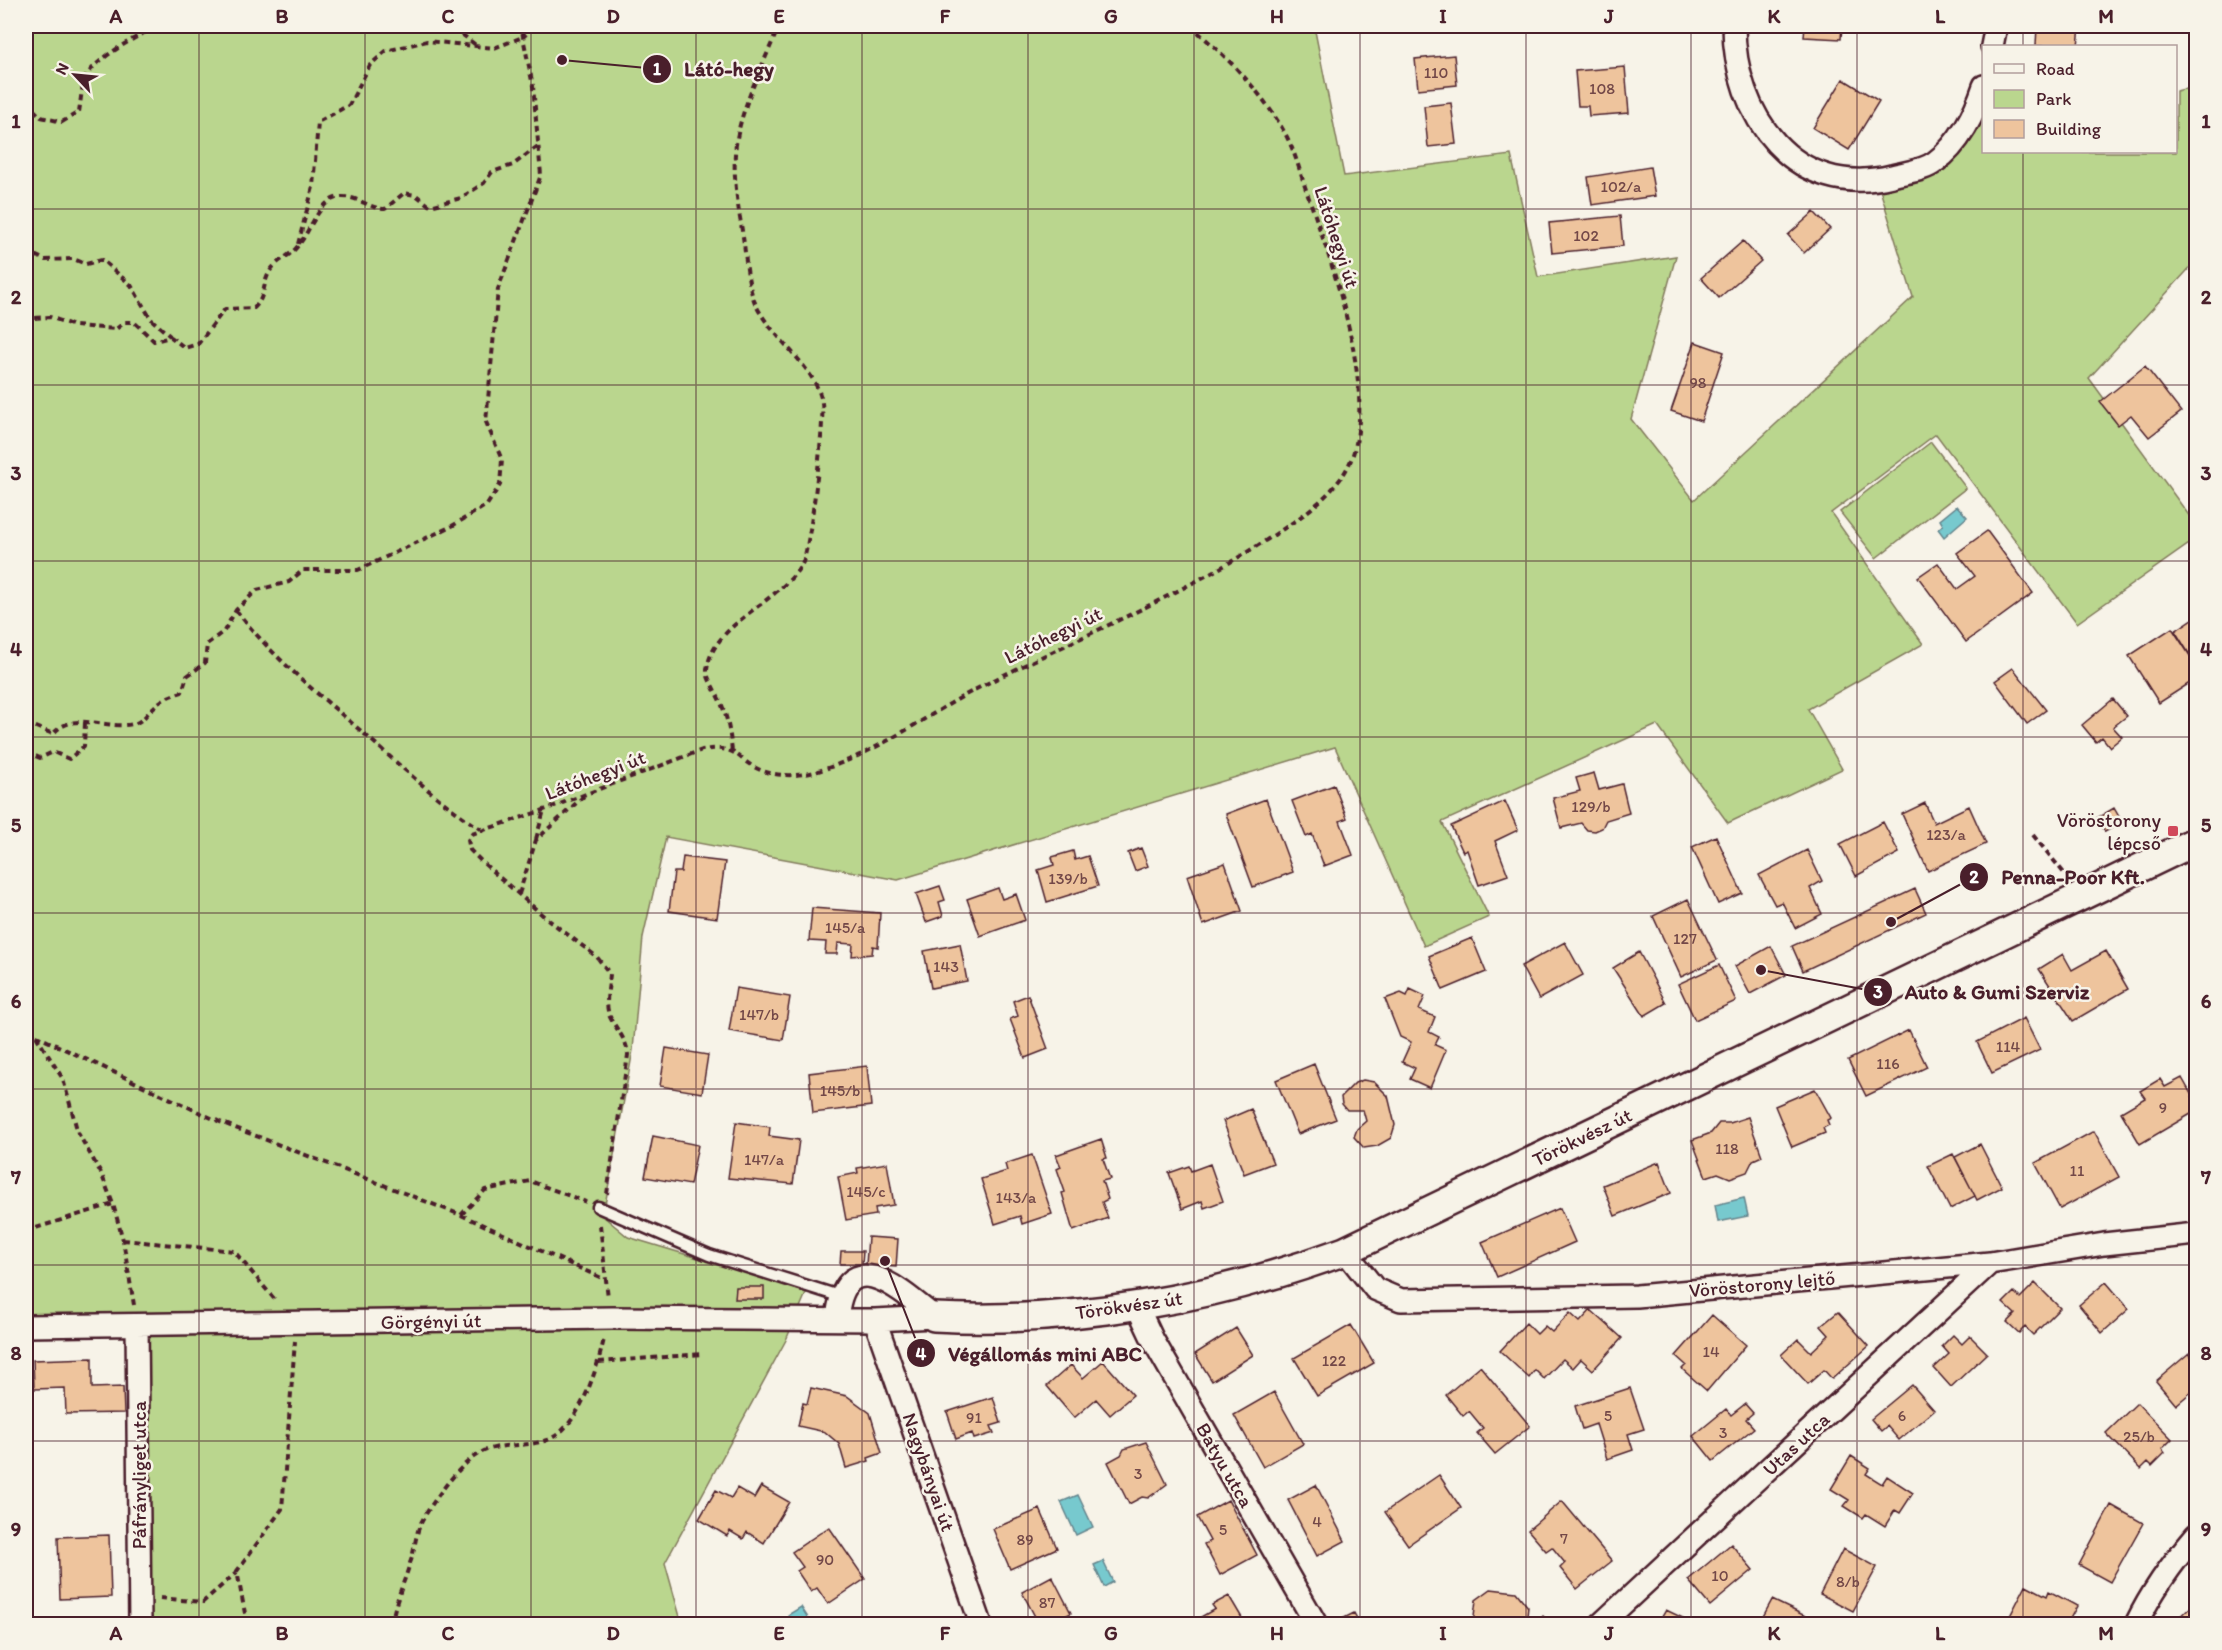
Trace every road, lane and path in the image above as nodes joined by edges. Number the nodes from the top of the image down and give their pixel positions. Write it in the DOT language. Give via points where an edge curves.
graph roads {
  1 [pos="161,26"];
  2 [pos="204,26"];
  3 [pos="219,26"];
  4 [pos="462,26"];
  5 [pos="522,26"];
  6 [pos="535,26"];
  7 [pos="779,26"];
  8 [pos="1191,26"];
  9 [pos="1734,26"];
  10 [pos="1996,26"];
  11 [pos="523,37"];
  12 [pos="1992,45"];
  13 [pos="478,46"];
  14 [pos="1982,89"];
  15 [pos="26,102"];
  16 [pos="539,146"];
  17 [pos="297,248"];
  18 [pos="26,251"];
  19 [pos="26,314"];
  20 [pos="171,337"];
  21 [pos="236,610"];
  22 [pos="85,722"];
  23 [pos="26,723"];
  24 [pos="732,751"];
  25 [pos="26,752"];
  26 [pos="587,793"];
  27 [pos="544,810"];
  28 [pos="482,829"];
  29 [pos="2033,835"];
  30 [pos="536,840"];
  31 [pos="2196,841"];
  32 [pos="2070,881"];
  33 [pos="519,894"];
  34 [pos="26,1031"];
  35 [pos="35,1035"];
  36 [pos="113,1204"];
  37 [pos="598,1207"];
  38 [pos="461,1215"];
  39 [pos="26,1231"];
  40 [pos="2196,1234"];
  41 [pos="123,1240"];
  42 [pos="1345,1251"];
  43 [pos="1990,1263"];
  44 [pos="839,1296"];
  45 [pos="1136,1304"];
  46 [pos="934,1317"];
  47 [pos="613,1318"];
  48 [pos="837,1319"];
  49 [pos="875,1320"];
  50 [pos="137,1324"];
  51 [pos="295,1324"];
  52 [pos="26,1326"];
  53 [pos="703,1354"];
  54 [pos="599,1362"];
  55 [pos="2196,1535"];
  56 [pos="237,1571"];
  57 [pos="140,1577"];
  58 [pos="140,1624"];
  59 [pos="247,1624"];
  60 [pos="392,1624"];
  61 [pos="981,1624"];
  62 [pos="1316,1624"];
  63 [pos="1601,1624"];
  64 [pos="2136,1624"];
  1 -- 15 [label="path" via="146,30 121,46 87,74 79,112 62,122 41,117"];
  2 -- 3 [label="path"];
  4 -- 13 [label="path" via="459,32"];
  5 -- 11 [label="path"];
  6 -- 11 [label="path"];
  7 -- 24 [label="path" via="741,124 735,153 736,184 748,276 759,311 807,370 822,402 814,501 803,563 783,588 715,646 707,669 727,713"];
  8 -- 24 [label="path, Látóhegyi út" via="1240,69 1287,138 1336,274 1351,337 1360,424 1342,476 1292,522 1242,556 942,707 879,747 817,772 792,776 762,771"];
  9 -- 14 [label="street" via="1742,89 1756,120 1777,145 1798,160 1842,179 1877,180 1936,162 1975,111"];
  10 -- 12 [label="street"];
  11 -- 13 [label="path" via="494,48"];
  11 -- 16 [label="path"];
  13 -- 17 [label="path" via="427,41 386,51 370,65 349,105 318,122 313,187"];
  16 -- 17 [label="path" via="513,165 492,172 484,183 461,198 430,206 416,195 404,193 385,209 340,196 324,205"];
  16 -- 21 [label="path" via="541,175 498,289 486,422 502,460 500,485 487,505 452,526 358,570 303,570 289,582 257,590"];
  17 -- 20 [label="path" via="268,274 260,302 254,308 225,309 198,344 185,348"];
  18 -- 20 [label="path" via="45,260 73,259 86,264 102,260 131,285 151,320"];
  19 -- 20 [label="path" via="74,326 116,329 125,322 134,322 154,341"];
  21 -- 22 [label="path" via="224,631 207,644 205,663 187,676 182,692 167,697 134,724"];
  21 -- 28 [label="path" via="257,638 344,717 450,810"];
  22 -- 23 [label="path" via="60,726 53,734"];
  22 -- 25 [label="path" via="84,746 69,759 53,752 40,758"];
  24 -- 26 [label="path, Látóhegyi út" via="720,747 702,750"];
  26 -- 27 [label="path, Látóhegyi út"];
  26 -- 30 [label="path"];
  27 -- 28 [label="path, Látóhegyi út"];
  27 -- 30 [label="path"];
  28 -- 33 [label="path" via="468,840 470,850"];
  29 -- 32 [label="path"];
  30 -- 33 [label="path"];
  31 -- 42 [label="street, Törökvész út"];
  33 -- 37 [label="path" via="605,965 610,974 609,1015 627,1044 628,1055 607,1192"];
  34 -- 35 [label="path"];
  35 -- 36 [label="path" via="63,1079 78,1133"];
  35 -- 38 [label="path" via="220,1122"];
  36 -- 39 [label="path"];
  36 -- 41 [label="path"];
  37 -- 38 [label="path" via="530,1181 485,1190"];
  37 -- 38 [label="path" via="604,1279"];
  37 -- 44 [label="lane" via="709,1255"];
  40 -- 43 [label="street, Vöröstorony lejtő"];
  41 -- 50 [label="path"];
  41 -- 51 [label="path" via="234,1251"];
  42 -- 43 [label="street, Vöröstorony lejtő" via="1375,1289 1401,1300 1637,1296"];
  42 -- 45 [label="street, Törökvész út" via="1233,1287"];
  43 -- 63 [label="street, Utas utca"];
  44 -- 46 [label="street" via="844,1287 862,1276 878,1278 894,1284"];
  44 -- 48 [label="street"];
  45 -- 46 [label="street, Törökvész út" via="1073,1314"];
  45 -- 62 [label="street, Batyu utca"];
  46 -- 49 [label="street, Törökvész út"];
  47 -- 48 [label="street, Görgényi út"];
  47 -- 51 [label="street, Görgényi út"];
  47 -- 54 [label="path"];
  48 -- 49 [label="street, Törökvész út"];
  49 -- 61 [label="street, Nagybányai út"];
  50 -- 51 [label="street, Görgényi út"];
  50 -- 52 [label="street, Görgényi út"];
  50 -- 57 [label="street, Páfrányliget utca"];
  51 -- 56 [label="path" via="282,1509"];
  53 -- 54 [label="path"];
  54 -- 60 [label="path" via="592,1383 566,1427 549,1440 512,1443 479,1454 449,1485 420,1524"];
  55 -- 64 [label="street" via="2148,1598"];
  56 -- 57 [label="path" via="203,1602 158,1597"];
  56 -- 59 [label="path"];
  57 -- 58 [label="street, Páfrányliget utca"];
}
